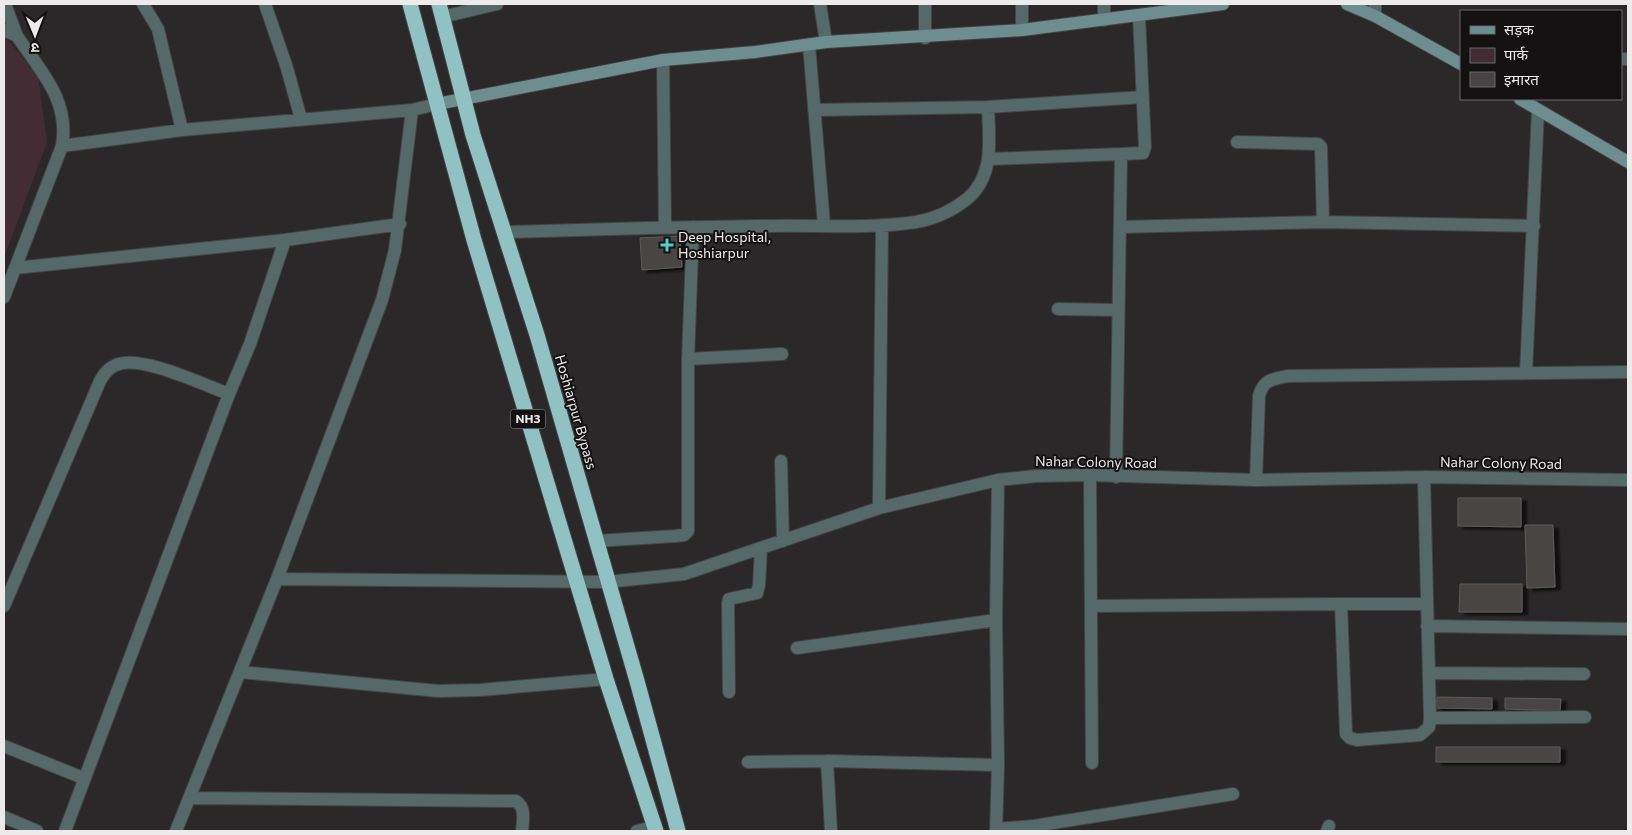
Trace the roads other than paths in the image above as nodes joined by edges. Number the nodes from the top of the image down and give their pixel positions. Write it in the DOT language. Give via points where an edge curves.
graph roads {
  1 [pos="5,4"];
  2 [pos="143,4"];
  3 [pos="265,4"];
  4 [pos="410,4"];
  5 [pos="497,4"];
  6 [pos="820,4"];
  7 [pos="925,4"];
  8 [pos="1022,4"];
  9 [pos="1104,4"];
  10 [pos="1223,4"];
  11 [pos="1347,4"];
  12 [pos="476,6"];
  13 [pos="1175,7"];
  14 [pos="441,10"];
  15 [pos="1375,10"];
  16 [pos="1140,16"];
  17 [pos="1104,20"];
  18 [pos="4,30"];
  19 [pos="1022,30"];
  20 [pos="17,36"];
  21 [pos="925,38"];
  22 [pos="826,42"];
  23 [pos="809,45"];
  24 [pos="663,60"];
  25 [pos="1460,63"];
  26 [pos="1143,97"];
  27 [pos="463,98"];
  28 [pos="1522,100"];
  29 [pos="437,104"];
  30 [pos="988,107"];
  31 [pos="412,110"];
  32 [pos="814,110"];
  33 [pos="1538,110"];
  34 [pos="301,119"];
  35 [pos="182,130"];
  36 [pos="1237,142"];
  37 [pos="62,146"];
  38 [pos="1121,154"];
  39 [pos="989,159"];
  40 [pos="1628,162"];
  41 [pos="1323,222"];
  42 [pos="400,224"];
  43 [pos="824,225"];
  44 [pos="666,226"];
  45 [pos="882,226"];
  46 [pos="1534,226"];
  47 [pos="692,227"];
  48 [pos="1120,227"];
  49 [pos="505,232"];
  50 [pos="286,240"];
  51 [pos="15,268"];
  52 [pos="4,297"];
  53 [pos="1058,309"];
  54 [pos="1118,310"];
  55 [pos="782,354"];
  56 [pos="688,359"];
  57 [pos="1628,372"];
  58 [pos="1526,373"];
  59 [pos="229,394"];
  60 [pos="781,461"];
  61 [pos="1090,475"];
  62 [pos="1116,477"];
  63 [pos="1424,477"];
  64 [pos="998,480"];
  65 [pos="1256,480"];
  66 [pos="1628,480"];
  67 [pos="879,508"];
  68 [pos="783,541"];
  69 [pos="596,542"];
  70 [pos="761,548"];
  71 [pos="277,579"];
  72 [pos="578,581"];
  73 [pos="607,582"];
  74 [pos="1342,604"];
  75 [pos="1427,604"];
  76 [pos="4,606"];
  77 [pos="1093,606"];
  78 [pos="996,620"];
  79 [pos="1427,626"];
  80 [pos="1628,629"];
  81 [pos="797,648"];
  82 [pos="240,672"];
  83 [pos="1429,674"];
  84 [pos="1584,674"];
  85 [pos="606,679"];
  86 [pos="729,692"];
  87 [pos="1585,717"];
  88 [pos="1430,718"];
  89 [pos="4,746"];
  90 [pos="827,761"];
  91 [pos="748,762"];
  92 [pos="1092,763"];
  93 [pos="998,764"];
  94 [pos="83,778"];
  95 [pos="1234,794"];
  96 [pos="190,798"];
  97 [pos="4,817"];
  98 [pos="1034,828"];
  99 [pos="655,829"];
  100 [pos="997,830"];
  101 [pos="37,831"];
  102 [pos="65,831"];
  103 [pos="176,831"];
  104 [pos="522,831"];
  105 [pos="637,831"];
  106 [pos="678,831"];
  107 [pos="831,831"];
  1 -- 20 [label="street"];
  2 -- 35 [label="street" via="158,29"];
  3 -- 34 [label="street"];
  4 -- 29 [label="highway, NH3"];
  5 -- 12 [label="street"];
  6 -- 22 [label="street"];
  7 -- 21 [label="street"];
  8 -- 19 [label="street"];
  9 -- 17 [label="street"];
  10 -- 13 [label="street"];
  11 -- 15 [label="street"];
  12 -- 14 [label="street"];
  13 -- 16 [label="street"];
  14 -- 27 [label="highway, Hoshiarpur Bypass / NH3"];
  15 -- 25 [label="street"];
  16 -- 17 [label="street"];
  16 -- 26 [label="street"];
  17 -- 19 [label="street"];
  18 -- 20 [label="street"];
  19 -- 21 [label="street"];
  20 -- 37 [label="street" via="59,100 65,128"];
  21 -- 22 [label="street"];
  22 -- 23 [label="street"];
  23 -- 24 [label="street"];
  23 -- 32 [label="street"];
  24 -- 27 [label="street"];
  24 -- 44 [label="street"];
  26 -- 30 [label="street"];
  26 -- 38 [label="street" via="1145,150 1138,154"];
  27 -- 29 [label="street"];
  27 -- 49 [label="highway, Hoshiarpur Bypass / NH3"];
  28 -- 33 [label="street"];
  29 -- 31 [label="street"];
  29 -- 72 [label="highway, NH3" via="474,240"];
  30 -- 32 [label="street"];
  30 -- 39 [label="street"];
  31 -- 34 [label="street"];
  31 -- 42 [label="street"];
  32 -- 43 [label="street"];
  33 -- 40 [label="street"];
  33 -- 46 [label="street"];
  34 -- 35 [label="street"];
  35 -- 37 [label="street"];
  36 -- 41 [label="street" via="1318,144 1321,147"];
  37 -- 51 [label="street"];
  38 -- 39 [label="street"];
  38 -- 48 [label="street"];
  39 -- 45 [label="street" via="981,182 969,198 953,209 918,222"];
  41 -- 46 [label="street"];
  41 -- 48 [label="street"];
  42 -- 50 [label="street"];
  42 -- 71 [label="street" via="382,300"];
  43 -- 45 [label="street"];
  43 -- 47 [label="street"];
  44 -- 47 [label="street"];
  44 -- 49 [label="street"];
  45 -- 67 [label="street"];
  46 -- 58 [label="street"];
  47 -- 56 [label="street"];
  48 -- 54 [label="street"];
  49 -- 69 [label="highway, Hoshiarpur Bypass / NH3"];
  50 -- 51 [label="street"];
  50 -- 59 [label="street"];
  51 -- 52 [label="street"];
  53 -- 54 [label="street"];
  54 -- 62 [label="street"];
  55 -- 56 [label="street"];
  56 -- 69 [label="street" via="688,531 676,536"];
  57 -- 58 [label="street"];
  58 -- 65 [label="street" via="1288,376 1270,379 1262,386 1259,396"];
  59 -- 76 [label="street" via="144,364 117,364 107,371"];
  59 -- 94 [label="street"];
  60 -- 68 [label="street"];
  61 -- 62 [label="street, Nahar Colony Road"];
  61 -- 64 [label="street, Nahar Colony Road"];
  61 -- 77 [label="street"];
  62 -- 65 [label="street, Nahar Colony Road"];
  63 -- 65 [label="street, Nahar Colony Road"];
  63 -- 66 [label="street, Nahar Colony Road"];
  63 -- 75 [label="street"];
  64 -- 67 [label="street, Nahar Colony Road"];
  64 -- 78 [label="street"];
  67 -- 68 [label="street, Nahar Colony Road"];
  68 -- 70 [label="street, Nahar Colony Road"];
  69 -- 73 [label="highway, Hoshiarpur Bypass / NH3"];
  70 -- 73 [label="street, Nahar Colony Road" via="684,574"];
  70 -- 86 [label="street" via="757,593 734,596 728,603"];
  71 -- 72 [label="street, Nahar Colony Road"];
  71 -- 82 [label="street"];
  72 -- 73 [label="street, Nahar Colony Road"];
  72 -- 85 [label="highway, NH3"];
  73 -- 106 [label="highway, Hoshiarpur Bypass / NH3"];
  74 -- 75 [label="street"];
  74 -- 77 [label="street"];
  74 -- 88 [label="street" via="1346,734 1358,740 1420,735 1429,726"];
  75 -- 79 [label="street"];
  77 -- 92 [label="street"];
  78 -- 81 [label="street"];
  78 -- 93 [label="street"];
  79 -- 80 [label="street"];
  79 -- 83 [label="street"];
  82 -- 85 [label="street" via="438,690 480,690"];
  82 -- 96 [label="street"];
  83 -- 84 [label="street"];
  83 -- 88 [label="street"];
  85 -- 99 [label="highway, NH3"];
  87 -- 88 [label="street"];
  89 -- 94 [label="street"];
  90 -- 91 [label="street"];
  90 -- 93 [label="street"];
  90 -- 107 [label="street"];
  93 -- 100 [label="street"];
  94 -- 102 [label="street"];
  95 -- 98 [label="street"];
  96 -- 103 [label="street"];
  96 -- 104 [label="street" via="516,801 523,810"];
  97 -- 101 [label="street"];
  98 -- 100 [label="street"];
  99 -- 105 [label="street"];
}
